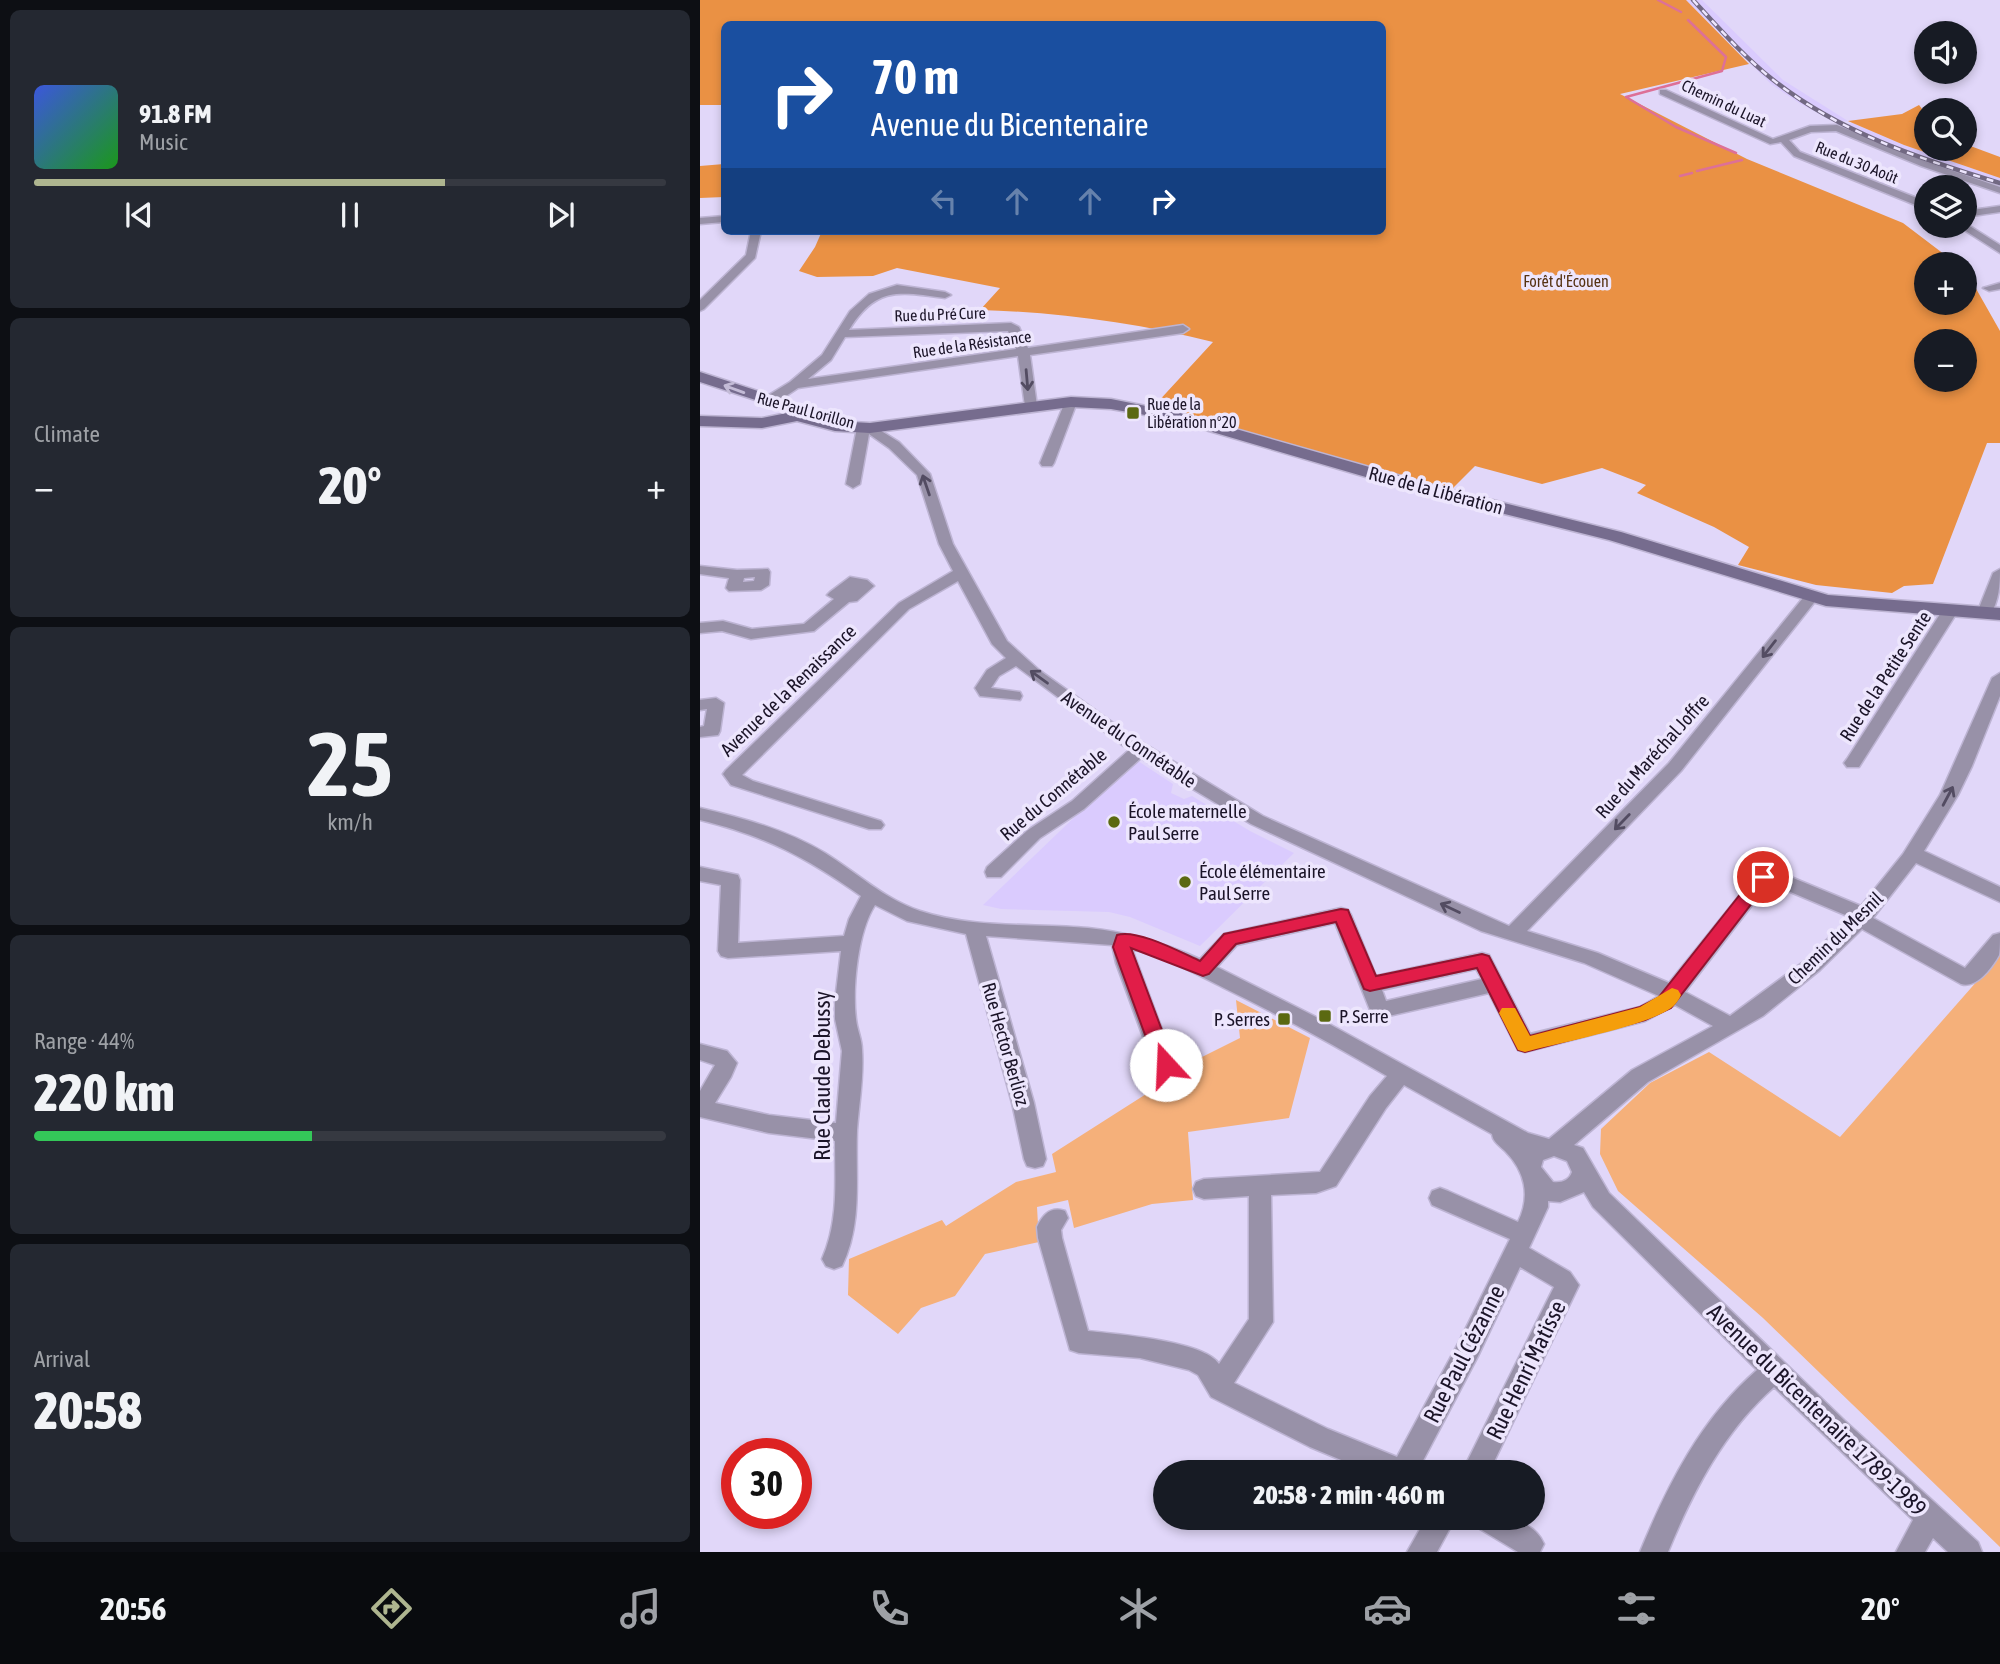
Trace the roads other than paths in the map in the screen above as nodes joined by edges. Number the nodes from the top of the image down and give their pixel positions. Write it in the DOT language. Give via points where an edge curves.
graph roads {
  1 [pos="1663,92"];
  2 [pos="1777,140"];
  3 [pos="2000,190"];
  4 [pos="1914,201"];
  5 [pos="2000,209"];
  6 [pos="1977,212"];
  7 [pos="721,219"];
  8 [pos="700,221"];
  9 [pos="1977,234"];
  10 [pos="755,235"];
  11 [pos="2000,250"];
  12 [pos="945,295"];
  13 [pos="700,307"];
  14 [pos="1183,329"];
  15 [pos="842,334"];
  16 [pos="1024,352"];
  17 [pos="700,377"];
  18 [pos="794,385"];
  19 [pos="769,401"];
  20 [pos="1071,402"];
  21 [pos="1031,406"];
  22 [pos="787,412"];
  23 [pos="700,421"];
  24 [pos="867,428"];
  25 [pos="1047,463"];
  26 [pos="853,484"];
  27 [pos="700,570"];
  28 [pos="2000,573"];
  29 [pos="737,574"];
  30 [pos="965,580"];
  31 [pos="1812,596"];
  32 [pos="844,598"];
  33 [pos="1950,611"];
  34 [pos="1993,614"];
  35 [pos="700,628"];
  36 [pos="1016,659"];
  37 [pos="2000,678"];
  38 [pos="1014,696"];
  39 [pos="700,705"];
  40 [pos="700,732"];
  41 [pos="1140,749"];
  42 [pos="1853,763"];
  43 [pos="700,814"];
  44 [pos="875,825"];
  45 [pos="1912,853"];
  46 [pos="994,872"];
  47 [pos="700,874"];
  48 [pos="2000,895"];
  49 [pos="872,896"];
  50 [pos="1863,918"];
  51 [pos="976,929"];
  52 [pos="1512,935"];
  53 [pos="1123,940"];
  54 [pos="2000,940"];
  55 [pos="853,943"];
  56 [pos="1203,969"];
  57 [pos="1673,994"];
  58 [pos="1731,1026"];
  59 [pos="700,1052"];
  60 [pos="1401,1074"];
  61 [pos="1168,1075"];
  62 [pos="1474,1114"];
  63 [pos="1587,1124"];
  64 [pos="846,1133"];
  65 [pos="1552,1147"];
  66 [pos="1035,1159"];
  67 [pos="1581,1166"];
  68 [pos="1260,1185"];
  69 [pos="1545,1187"];
  70 [pos="1204,1189"];
  71 [pos="1440,1198"];
  72 [pos="1056,1218"];
  73 [pos="1520,1244"];
  74 [pos="834,1259"];
  75 [pos="1667,1266"];
  76 [pos="1775,1370"];
  77 [pos="1216,1380"];
  78 [pos="1373,1460"];
  79 [pos="1408,1460"];
  80 [pos="1481,1460"];
  81 [pos="1933,1520"];
  82 [pos="1435,1530"];
  83 [pos="1506,1530"];
  84 [pos="1530,1544"];
  85 [pos="1421,1552"];
  86 [pos="1654,1552"];
  87 [pos="1910,1552"];
  88 [pos="1968,1552"];
  1 -- 2 [label="street, Chemin du Luat"];
  2 -- 3 [label="street" via="1833,127"];
  2 -- 4 [label="street, Rue du 30 Août" via="1797,154"];
  5 -- 6 [label="street"];
  7 -- 8 [label="street"];
  9 -- 11 [label="street"];
  10 -- 13 [label="street" via="751,256"];
  12 -- 15 [label="street" via="889,289 853,313"];
  14 -- 16 [label="street, Rue de la Résistance"];
  15 -- 16 [label="street, Rue du Pré Cure" via="1011,327"];
  15 -- 18 [label="street" via="827,356"];
  16 -- 18 [label="street, Rue de la Résistance"];
  16 -- 21 [label="street, one-way"];
  19 -- 17 [label="main road, Rue Paul Lorillon, one-way"];
  18 -- 19 [label="street, Rue de la Résistance"];
  19 -- 22 [label="main road, Rue Paul Lorillon"];
  20 -- 21 [label="main road, Rue de la Libération"];
  20 -- 25 [label="street"];
  20 -- 31 [label="main road, Rue de la Libération" via="1170,415 1430,490 1615,536"];
  21 -- 24 [label="main road, Rue de la Libération"];
  22 -- 23 [label="main road" via="762,424"];
  22 -- 24 [label="main road, Rue Paul Lorillon" via="835,426"];
  24 -- 26 [label="street"];
  30 -- 24 [label="street, Avenue du Connétable, one-way" via="946,544 923,474"];
  27 -- 29 [label="street"];
  28 -- 34 [label="street"];
  30 -- 36 [label="street, Avenue du Connétable" via="995,636"];
  30 -- 44 [label="street, Avenue de la Renaissance" via="904,606 732,774 747,785"];
  31 -- 33 [label="main road, Rue de la Libération"];
  31 -- 52 [label="street, Rue du Maréchal Joffre, one-way" via="1675,767"];
  32 -- 35 [label="street" via="808,628 751,634 723,626"];
  33 -- 34 [label="main road, Rue de la Libération"];
  33 -- 42 [label="street, Rue de la Petite Sente"];
  36 -- 38 [label="street" via="993,673 983,688"];
  41 -- 36 [label="street, Avenue du Connétable, one-way"];
  45 -- 37 [label="street, Chemin du Mesnil, one-way" via="1949,795"];
  39 -- 40 [label="street" via="716,703 712,731"];
  41 -- 46 [label="street, Rue du Connétable"];
  52 -- 41 [label="street, Avenue du Connétable, one-way" via="1257,820"];
  43 -- 49 [label="street" via="804,850"];
  45 -- 48 [label="street"];
  45 -- 50 [label="street, Chemin du Mesnil"];
  47 -- 55 [label="street" via="731,880 728,951"];
  49 -- 51 [label="street" via="914,915"];
  49 -- 55 [label="street, Rue Claude Debussy" via="857,918"];
  50 -- 54 [label="street" via="1968,979"];
  50 -- 57 [label="street" via="1767,874"];
  50 -- 58 [label="street, Chemin du Mesnil" via="1771,998"];
  51 -- 53 [label="street"];
  51 -- 66 [label="street, Rue Hector Berlioz"];
  52 -- 57 [label="street, Avenue du Connétable" via="1591,958"];
  53 -- 56 [label="street"];
  53 -- 61 [label="street" via="1126,963"];
  55 -- 64 [label="street, Rue Claude Debussy" via="845,1015 852,1051"];
  56 -- 57 [label="street" via="1231,939 1341,915 1380,1010 1494,984 1525,1044 1645,1013"];
  56 -- 60 [label="street" via="1290,1011"];
  57 -- 58 [label="street, Avenue du Connétable"];
  58 -- 63 [label="street, Chemin du Mesnil" via="1643,1074 1614,1095"];
  59 -- 64 [label="street" via="726,1063 703,1109 769,1124"];
  60 -- 62 [label="street"];
  60 -- 68 [label="street" via="1328,1179"];
  62 -- 65 [label="street" via="1522,1140"];
  62 -- 69 [label="street" via="1521,1154"];
  63 -- 65 [label="street, Chemin du Mesnil"];
  63 -- 67 [label="street" via="1580,1143"];
  64 -- 74 [label="street, Rue Claude Debussy" via="846,1192"];
  65 -- 67 [label="street" via="1567,1150"];
  65 -- 69 [label="street" via="1535,1154"];
  67 -- 69 [label="street" via="1577,1185"];
  67 -- 75 [label="street, Avenue du Bicentenaire 1789-1989" via="1601,1200"];
  68 -- 70 [label="street"];
  68 -- 77 [label="street" via="1261,1322 1226,1374"];
  69 -- 73 [label="street, Rue Paul Cézanne"];
  69 -- 75 [label="street, Avenue du Bicentenaire 1789-1989" via="1587,1202"];
  71 -- 73 [label="street"];
  72 -- 77 [label="street, Rue Paul Cézanne" via="1049,1227 1050,1238 1079,1342 1171,1353 1207,1367"];
  73 -- 79 [label="street, Rue Paul Cézanne"];
  73 -- 80 [label="street, Rue Henri Matisse" via="1567,1285"];
  75 -- 76 [label="street, Avenue du Bicentenaire 1789-1989"];
  76 -- 81 [label="street, Avenue du Bicentenaire 1789-1989"];
  76 -- 86 [label="street" via="1730,1411 1673,1504"];
  77 -- 78 [label="street, Rue Paul Cézanne" via="1220,1389"];
  81 -- 87 [label="street"];
  81 -- 88 [label="street, Avenue du Bicentenaire 1789-1989"];
  82 -- 85 [label="street"];
  83 -- 84 [label="street"];
}
